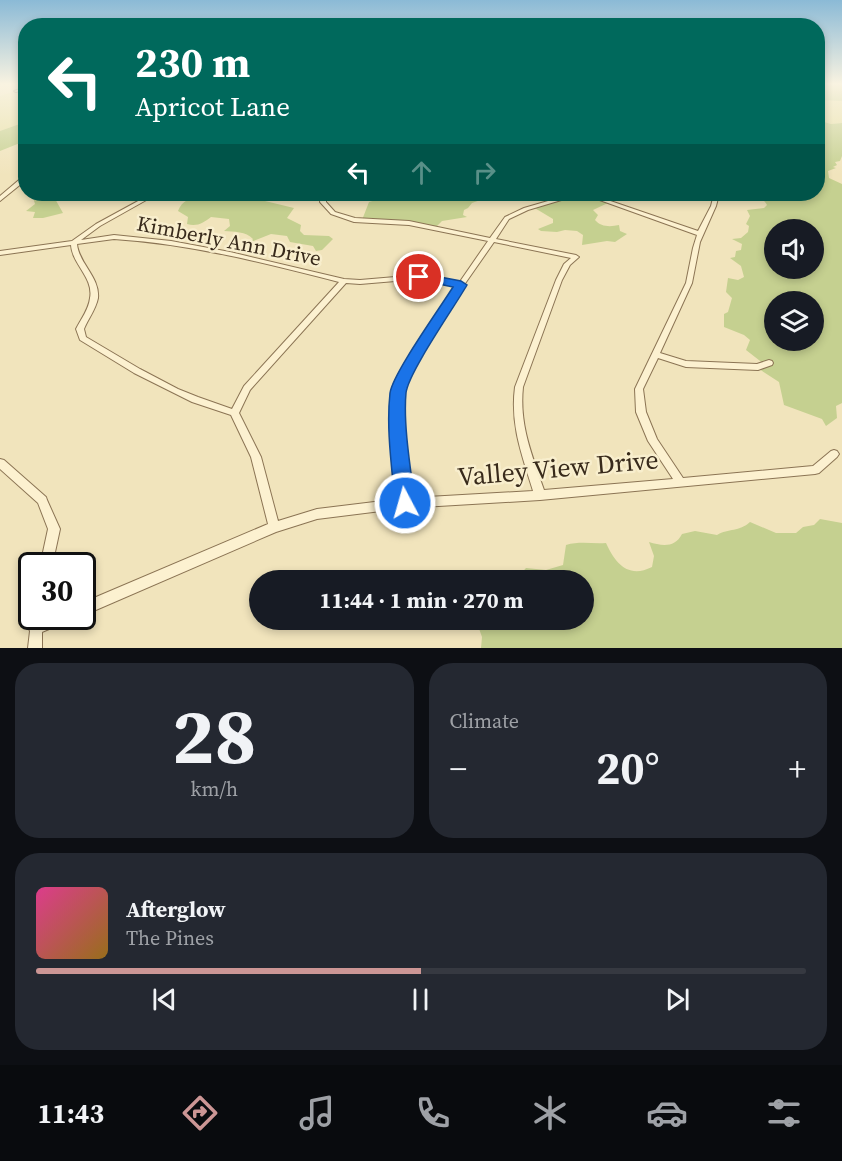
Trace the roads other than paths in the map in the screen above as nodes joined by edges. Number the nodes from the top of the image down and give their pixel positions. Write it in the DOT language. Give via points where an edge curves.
graph roads {
  1 [pos="18,183"];
  2 [pos="0,199"];
  3 [pos="141,201"];
  4 [pos="323,201"];
  5 [pos="553,201"];
  6 [pos="606,201"];
  7 [pos="716,201"];
  8 [pos="700,234"];
  9 [pos="492,239"];
  10 [pos="74,242"];
  11 [pos="0,253"];
  12 [pos="344,280"];
  13 [pos="461,285"];
  14 [pos="655,354"];
  15 [pos="769,363"];
  16 [pos="234,413"];
  17 [pos="834,454"];
  18 [pos="0,462"];
  19 [pos="680,481"];
  20 [pos="540,495"];
  21 [pos="405,503"];
  22 [pos="274,527"];
  23 [pos="49,552"];
  24 [pos="96,604"];
  25 [pos="36,630"];
  26 [pos="35,648"];
  1 -- 2 [label="street"];
  3 -- 10 [label="street"];
  4 -- 9 [label="street" via="333,213 354,220 409,223"];
  5 -- 9 [label="street" via="513,213"];
  6 -- 8 [label="street"];
  7 -- 8 [label="street"];
  8 -- 14 [label="street" via="689,283"];
  9 -- 13 [label="street"];
  9 -- 20 [label="street" via="576,257 567,264 559,280 516,404 517,422"];
  10 -- 11 [label="street, Kimberly Ann Drive"];
  10 -- 12 [label="street, Kimberly Ann Drive" via="132,238"];
  10 -- 16 [label="street" via="73,250 92,284 94,299 80,329 83,338 169,387"];
  12 -- 13 [label="street, Kimberly Ann Drive" via="419,277"];
  12 -- 16 [label="street" via="247,388"];
  13 -- 21 [label="street" via="398,392"];
  14 -- 15 [label="street" via="686,364 758,367"];
  14 -- 19 [label="street" via="639,389 641,412 653,441"];
  16 -- 22 [label="street" via="256,457"];
  17 -- 19 [label="street, Valley View Drive" via="815,470"];
  18 -- 23 [label="street" via="42,500 54,529"];
  19 -- 20 [label="street, Valley View Drive"];
  20 -- 21 [label="street, Valley View Drive"];
  21 -- 22 [label="street, Valley View Drive" via="316,514"];
  22 -- 24 [label="street, Valley View Drive"];
  25 -- 26 [label="street"];
}
